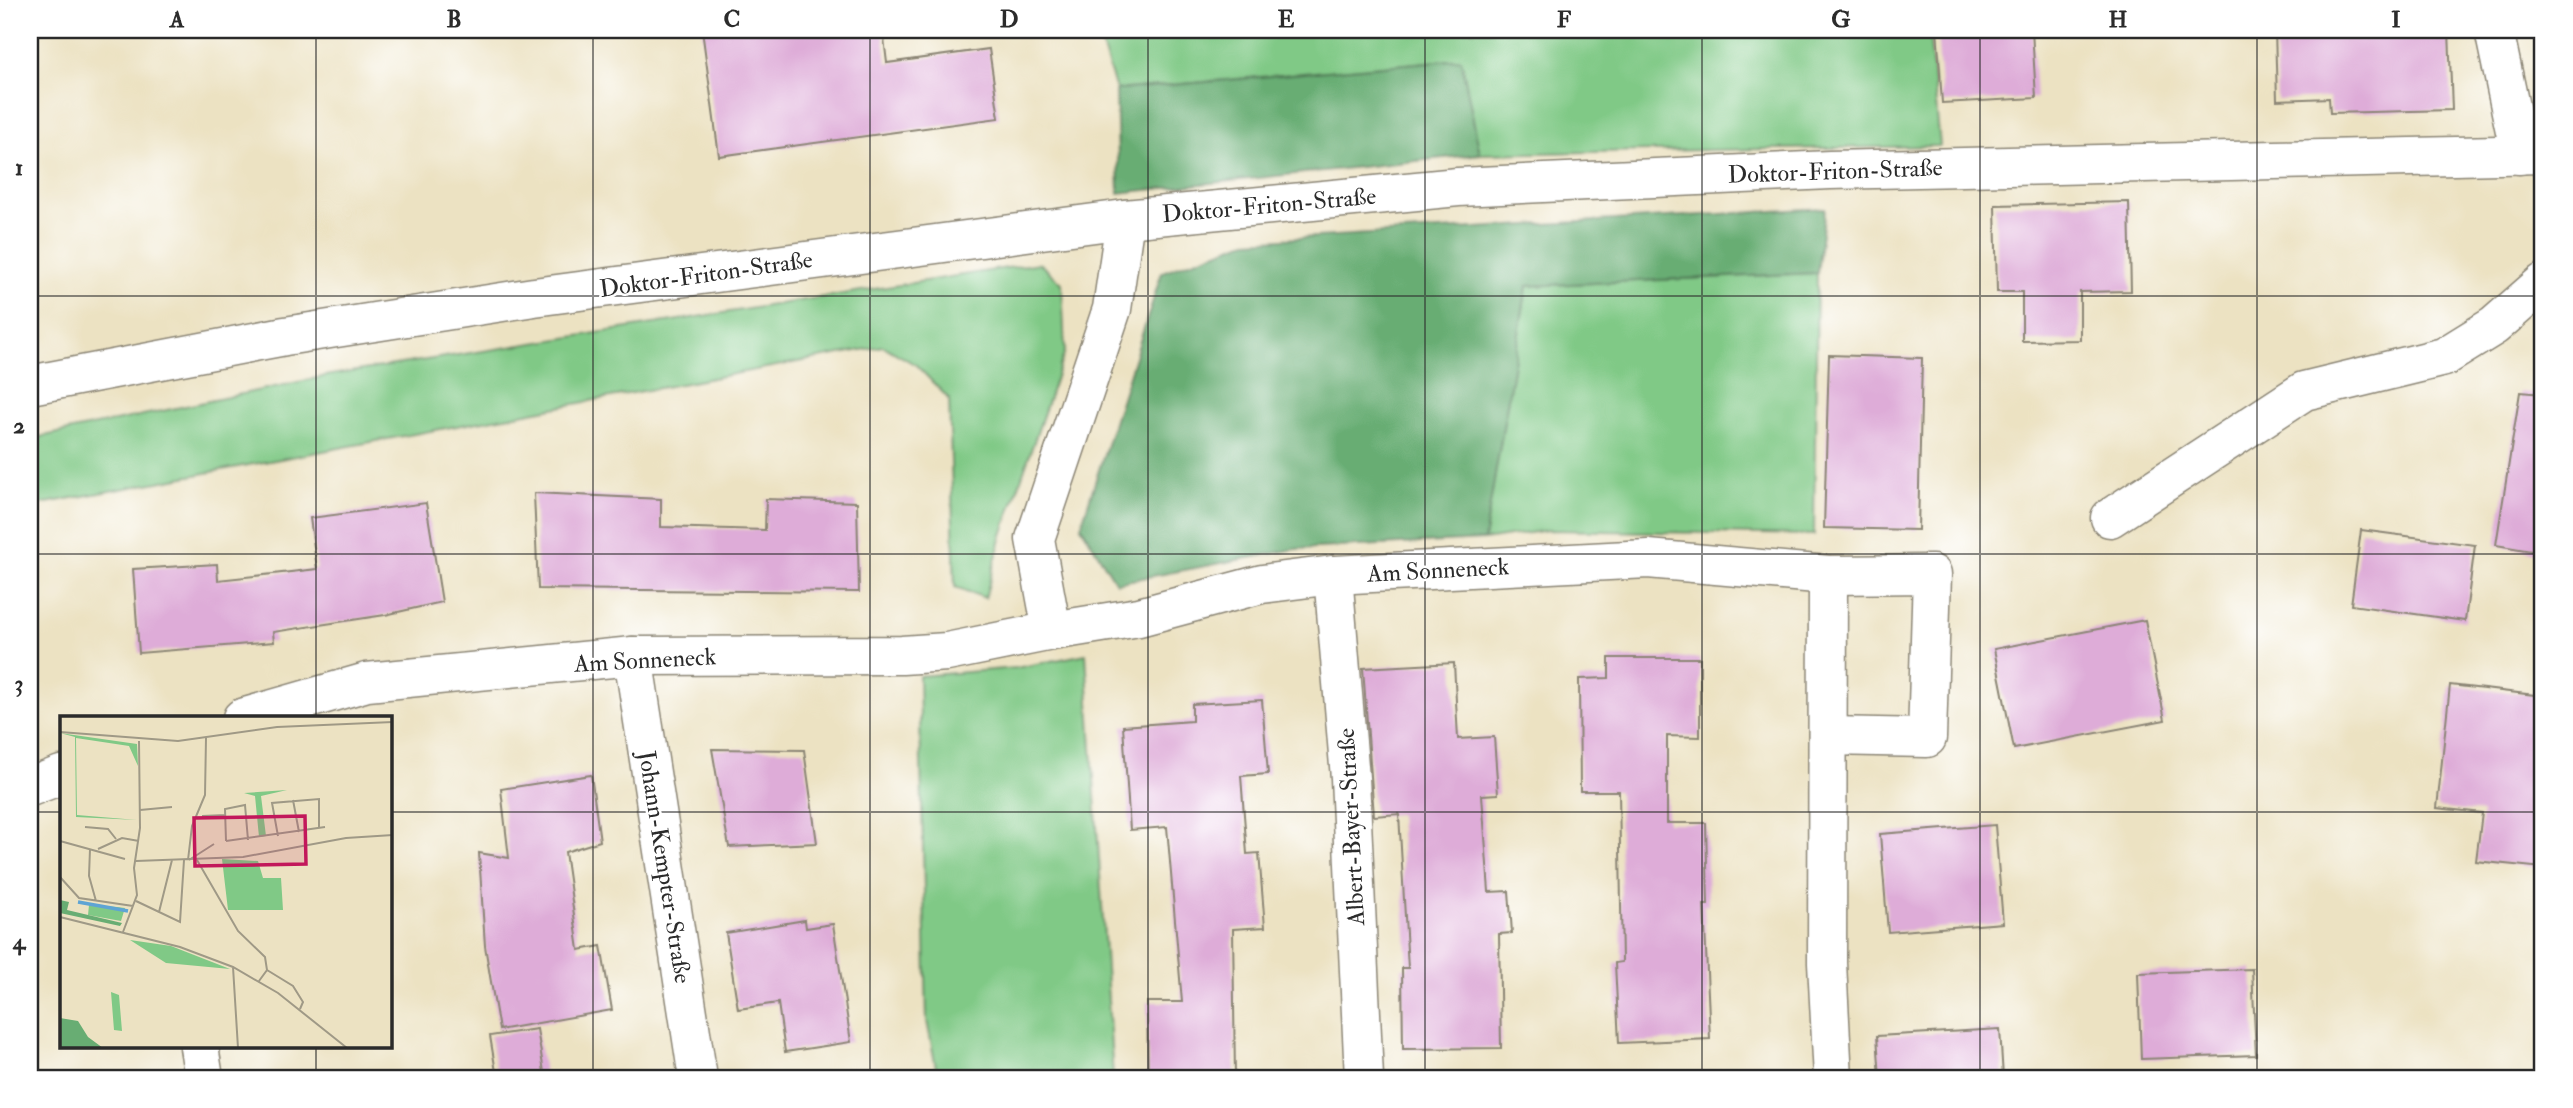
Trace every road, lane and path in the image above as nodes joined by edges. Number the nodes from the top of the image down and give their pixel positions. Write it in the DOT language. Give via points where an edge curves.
graph roads {
  1 [pos="2494,30"];
  2 [pos="2532,154"];
  3 [pos="1125,219"];
  4 [pos="2543,283"];
  5 [pos="30,386"];
  6 [pos="2110,518"];
  7 [pos="1333,575"];
  8 [pos="1828,575"];
  9 [pos="1052,631"];
  10 [pos="632,656"];
  11 [pos="249,716"];
  12 [pos="1828,736"];
  13 [pos="60,775"];
  14 [pos="30,787"];
  15 [pos="199,1048"];
  16 [pos="204,1078"];
  17 [pos="698,1078"];
  18 [pos="1364,1078"];
  19 [pos="1833,1078"];
  1 -- 2 [label="street"];
  2 -- 3 [label="street, Doktor-Friton-Straße" via="1802,171 1458,187"];
  3 -- 5 [label="street, Doktor-Friton-Straße" via="534,297 285,336"];
  3 -- 9 [label="street" via="1112,309 1035,539"];
  4 -- 6 [label="street" via="2494,326 2444,357 2304,391"];
  7 -- 8 [label="street, Am Sonneneck" via="1648,559"];
  7 -- 9 [label="street, Am Sonneneck" via="1262,584 1139,617"];
  7 -- 18 [label="street, Albert-Bayer-Straße" via="1350,778"];
  8 -- 12 [label="street"];
  8 -- 12 [label="street, Am Sonneneck" via="1932,574 1927,738"];
  9 -- 10 [label="street, Am Sonneneck" via="936,653"];
  10 -- 11 [label="street, Am Sonneneck" via="367,682"];
  10 -- 17 [label="street, Johann-Kempter-Straße"];
  12 -- 19 [label="street" via="1826,963"];
  13 -- 14 [label="street"];
  15 -- 16 [label="street"];
}
